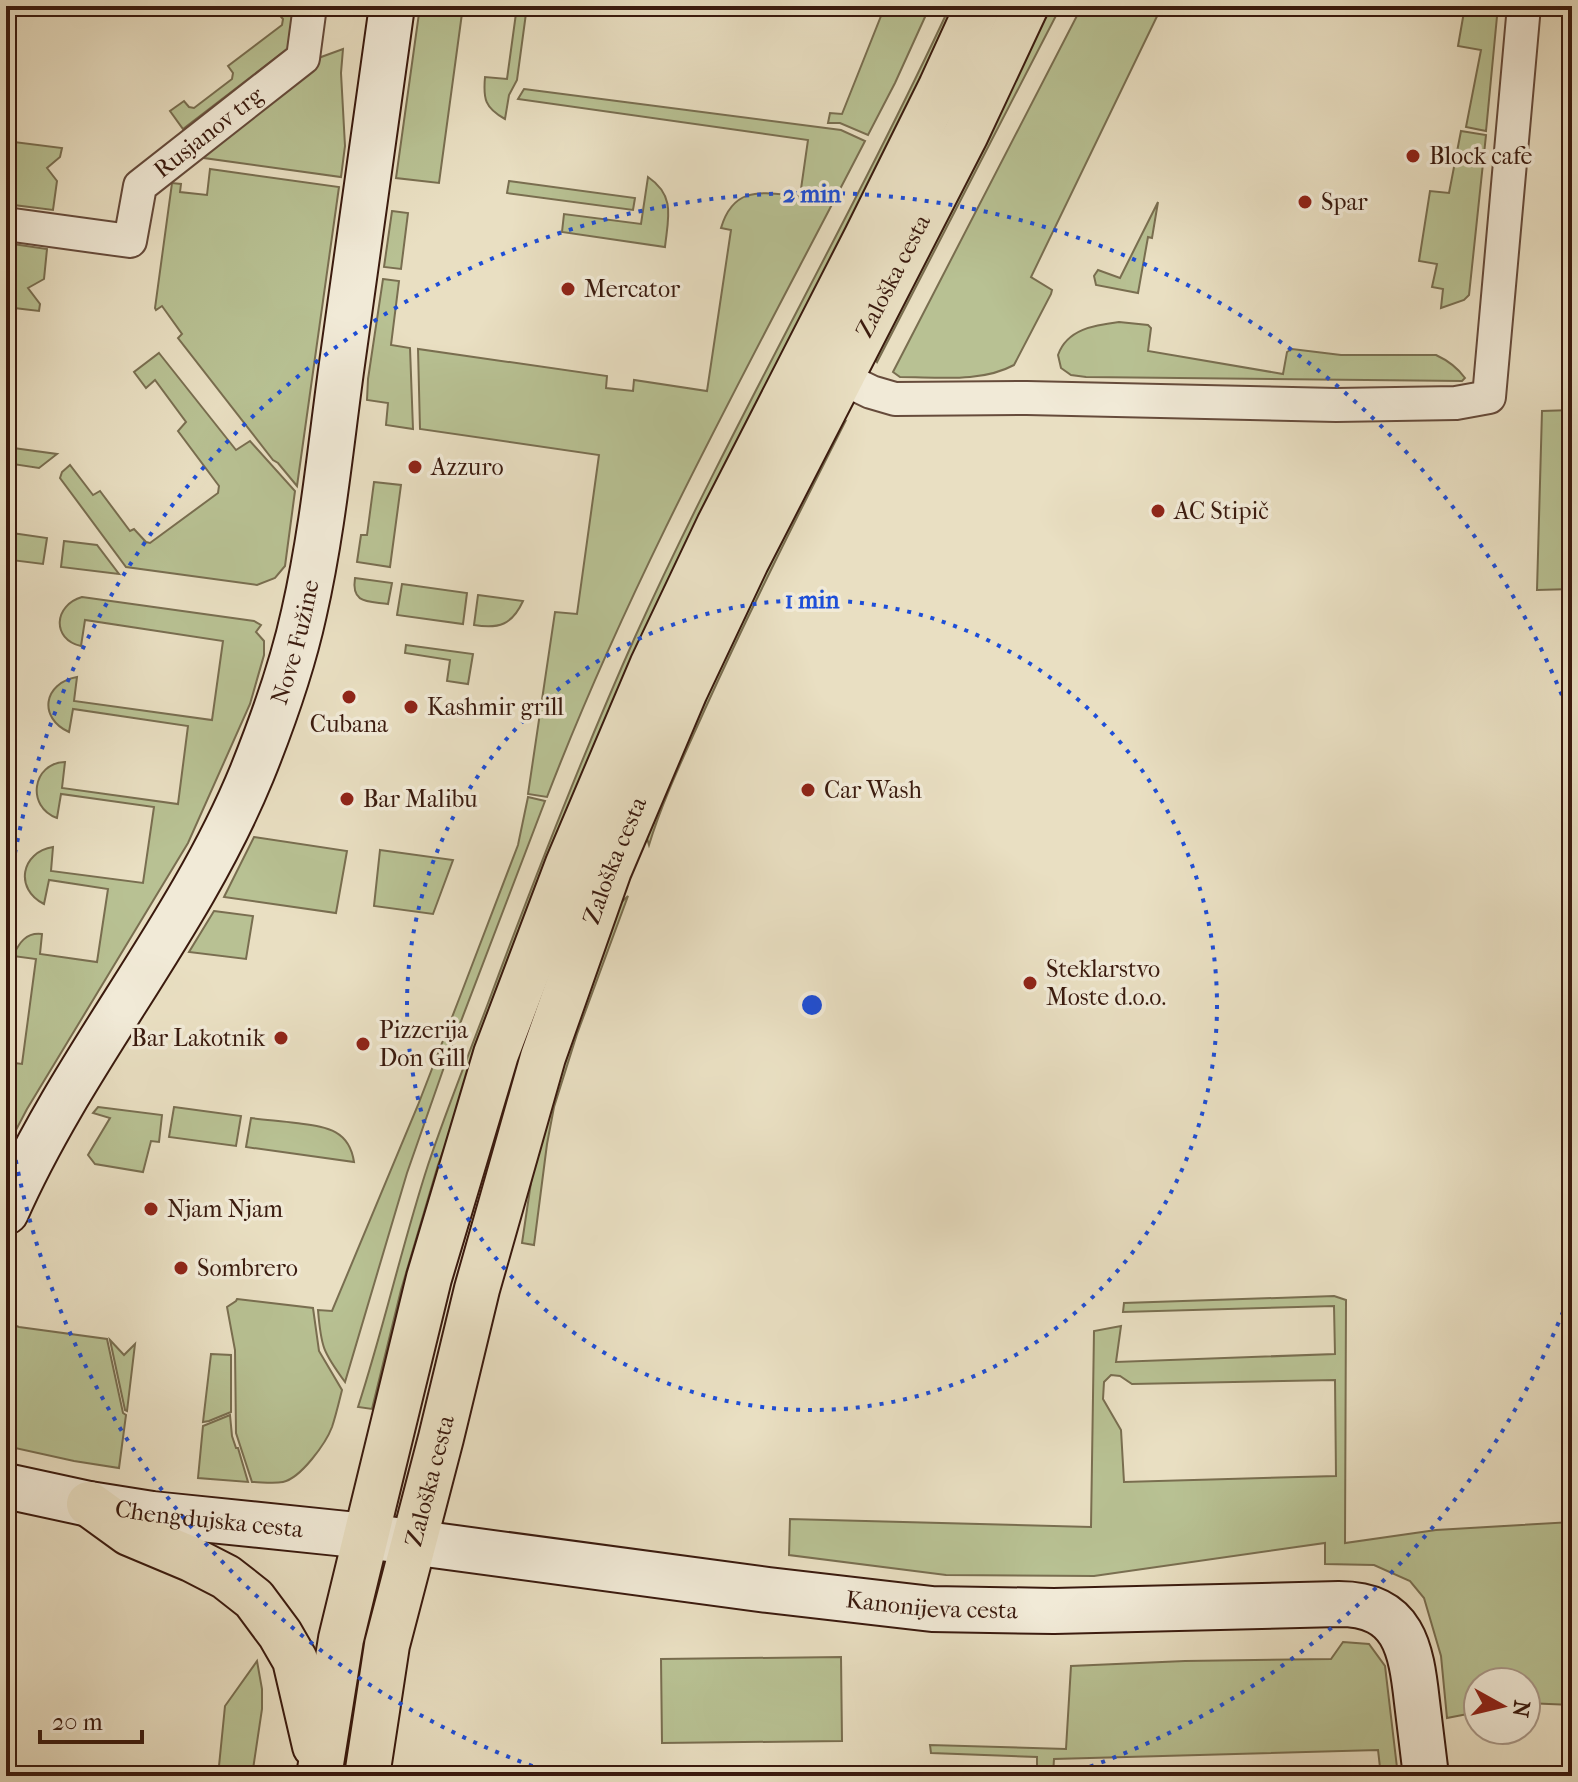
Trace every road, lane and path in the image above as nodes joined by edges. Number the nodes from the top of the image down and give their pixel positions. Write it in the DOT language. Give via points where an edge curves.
graph roads {
  1 [pos="310,6"];
  2 [pos="392,6"];
  3 [pos="978,6"];
  4 [pos="1026,6"];
  5 [pos="1524,6"];
  6 [pos="6,224"];
  7 [pos="840,377"];
  8 [pos="6,1212"];
  9 [pos="6,1486"];
  10 [pos="89,1504"];
  11 [pos="366,1536"];
  12 [pos="413,1542"];
  13 [pos="319,1772"];
  14 [pos="367,1776"];
  15 [pos="1426,1776"];
  1 -- 6 [label="street, Rusjanov trg" via="303,58 140,186 130,241"];
  2 -- 8 [label="street, Nove Fužine" via="318,539 293,660 221,841 54,1118"];
  3 -- 11 [label="main road, Zaloška cesta" via="712,539 568,864 496,1054 429,1278"];
  4 -- 7 [label="main road, Zaloška cesta"];
  5 -- 7 [label="street" via="1489,397 1456,403 1336,405 895,399"];
  7 -- 12 [label="main road, Zaloška cesta" via="699,662 609,870 519,1137"];
  9 -- 10 [label="street, Chengdujska cesta"];
  10 -- 11 [label="street, Chengdujska cesta"];
  10 -- 13 [label="main road" via="129,1533 226,1577 254,1599 295,1660"];
  11 -- 12 [label="street, Chengdujska cesta"];
  11 -- 13 [label="main road, Zaloška cesta" via="341,1639"];
  12 -- 14 [label="main road, Zaloška cesta" via="387,1645"];
  12 -- 15 [label="street, Kanonijeva cesta" via="932,1609 1363,1606 1386,1616 1400,1630 1411,1656"];
}
